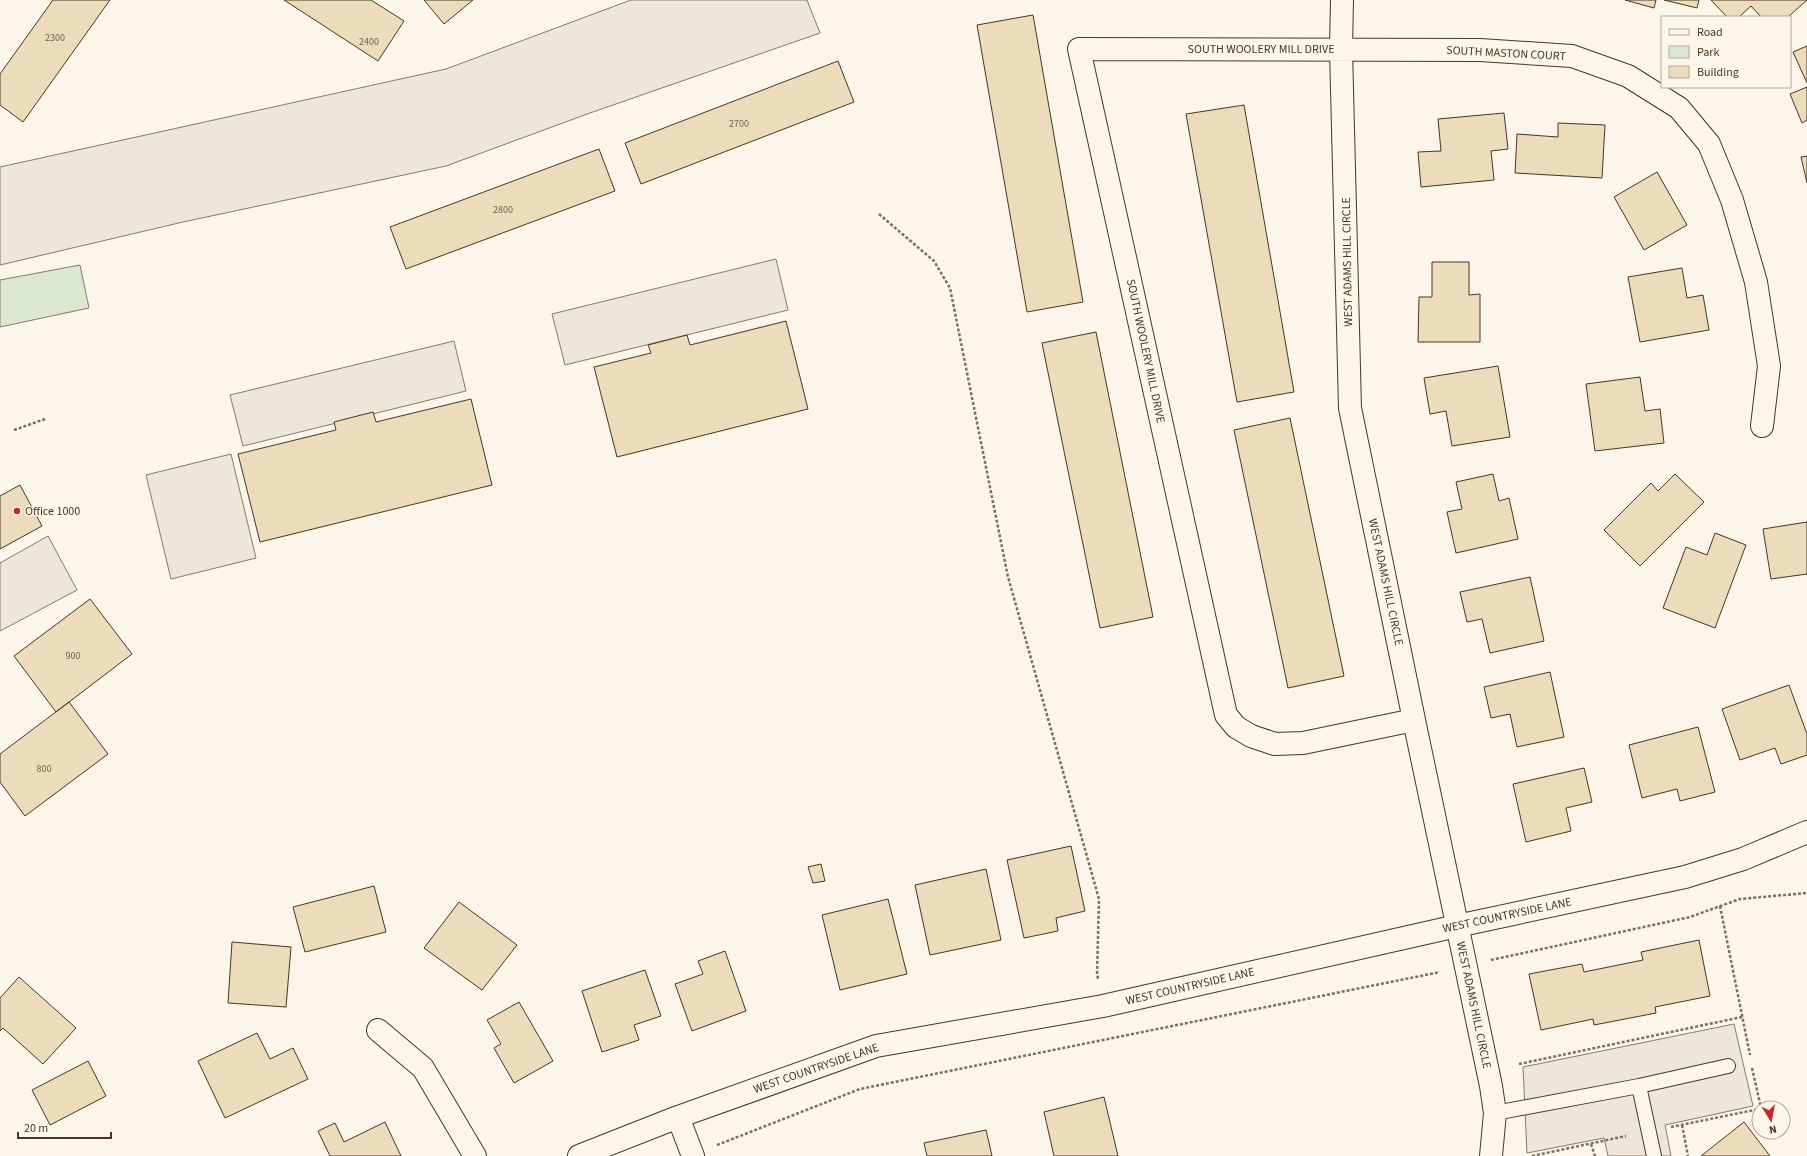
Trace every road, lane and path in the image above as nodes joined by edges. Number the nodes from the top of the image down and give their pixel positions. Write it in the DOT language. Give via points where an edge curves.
graph roads {
  1 [pos="1342,0"];
  2 [pos="1341,49"];
  3 [pos="879,214"];
  4 [pos="45,419"];
  5 [pos="1762,426"];
  6 [pos="14,430"];
  7 [pos="1414,720"];
  8 [pos="1807,832"];
  9 [pos="1807,893"];
  10 [pos="1720,906"];
  11 [pos="1457,926"];
  12 [pos="1497,959"];
  13 [pos="1097,973"];
  14 [pos="1436,973"];
  15 [pos="1742,1017"];
  16 [pos="378,1030"];
  17 [pos="1519,1064"];
  18 [pos="1728,1066"];
  19 [pos="1639,1086"];
  20 [pos="1758,1100"];
  21 [pos="1751,1111"];
  22 [pos="1495,1113"];
  23 [pos="678,1117"];
  24 [pos="1682,1125"];
  25 [pos="1669,1128"];
  26 [pos="1627,1136"];
  27 [pos="1592,1144"];
  28 [pos="715,1146"];
  29 [pos="475,1156"];
  30 [pos="579,1156"];
  31 [pos="693,1156"];
  32 [pos="1491,1156"];
  33 [pos="1532,1156"];
  34 [pos="1595,1156"];
  35 [pos="1654,1156"];
  36 [pos="1688,1156"];
  1 -- 2 [label="street, WEST ADAMS HILL CIRCLE"];
  2 -- 5 [label="street, SOUTH MASTON COURT" via="1480,50 1572,56 1628,76 1679,108 1709,144 1732,200 1756,282 1769,366"];
  2 -- 7 [label="street, WEST ADAMS HILL CIRCLE" via="1350,408"];
  2 -- 7 [label="street, SOUTH WOOLERY MILL DRIVE" via="1079,49 1226,715 1236,727 1251,736 1275,744 1303,743"];
  3 -- 13 [label="path" via="934,261 950,288 1008,577 1099,899"];
  4 -- 6 [label="path"];
  7 -- 11 [label="street, WEST ADAMS HILL CIRCLE"];
  8 -- 11 [label="street, WEST COUNTRYSIDE LANE" via="1744,859 1685,877"];
  9 -- 10 [label="path" via="1740,899"];
  10 -- 12 [label="path" via="1690,917"];
  10 -- 15 [label="path"];
  11 -- 22 [label="street, WEST ADAMS HILL CIRCLE" via="1492,1086"];
  11 -- 23 [label="street, WEST COUNTRYSIDE LANE" via="1103,1006 876,1046"];
  14 -- 28 [label="path" via="860,1089"];
  15 -- 17 [label="path"];
  15 -- 20 [label="path"];
  16 -- 29 [label="street" via="423,1068"];
  18 -- 19 [label="lane"];
  19 -- 22 [label="lane"];
  19 -- 35 [label="lane"];
  21 -- 24 [label="path"];
  22 -- 32 [label="street, WEST ADAMS HILL CIRCLE"];
  23 -- 30 [label="street, WEST COUNTRYSIDE LANE"];
  23 -- 31 [label="street"];
  24 -- 25 [label="path"];
  24 -- 36 [label="path"];
  26 -- 27 [label="path"];
  27 -- 33 [label="path"];
  27 -- 34 [label="path"];
}
